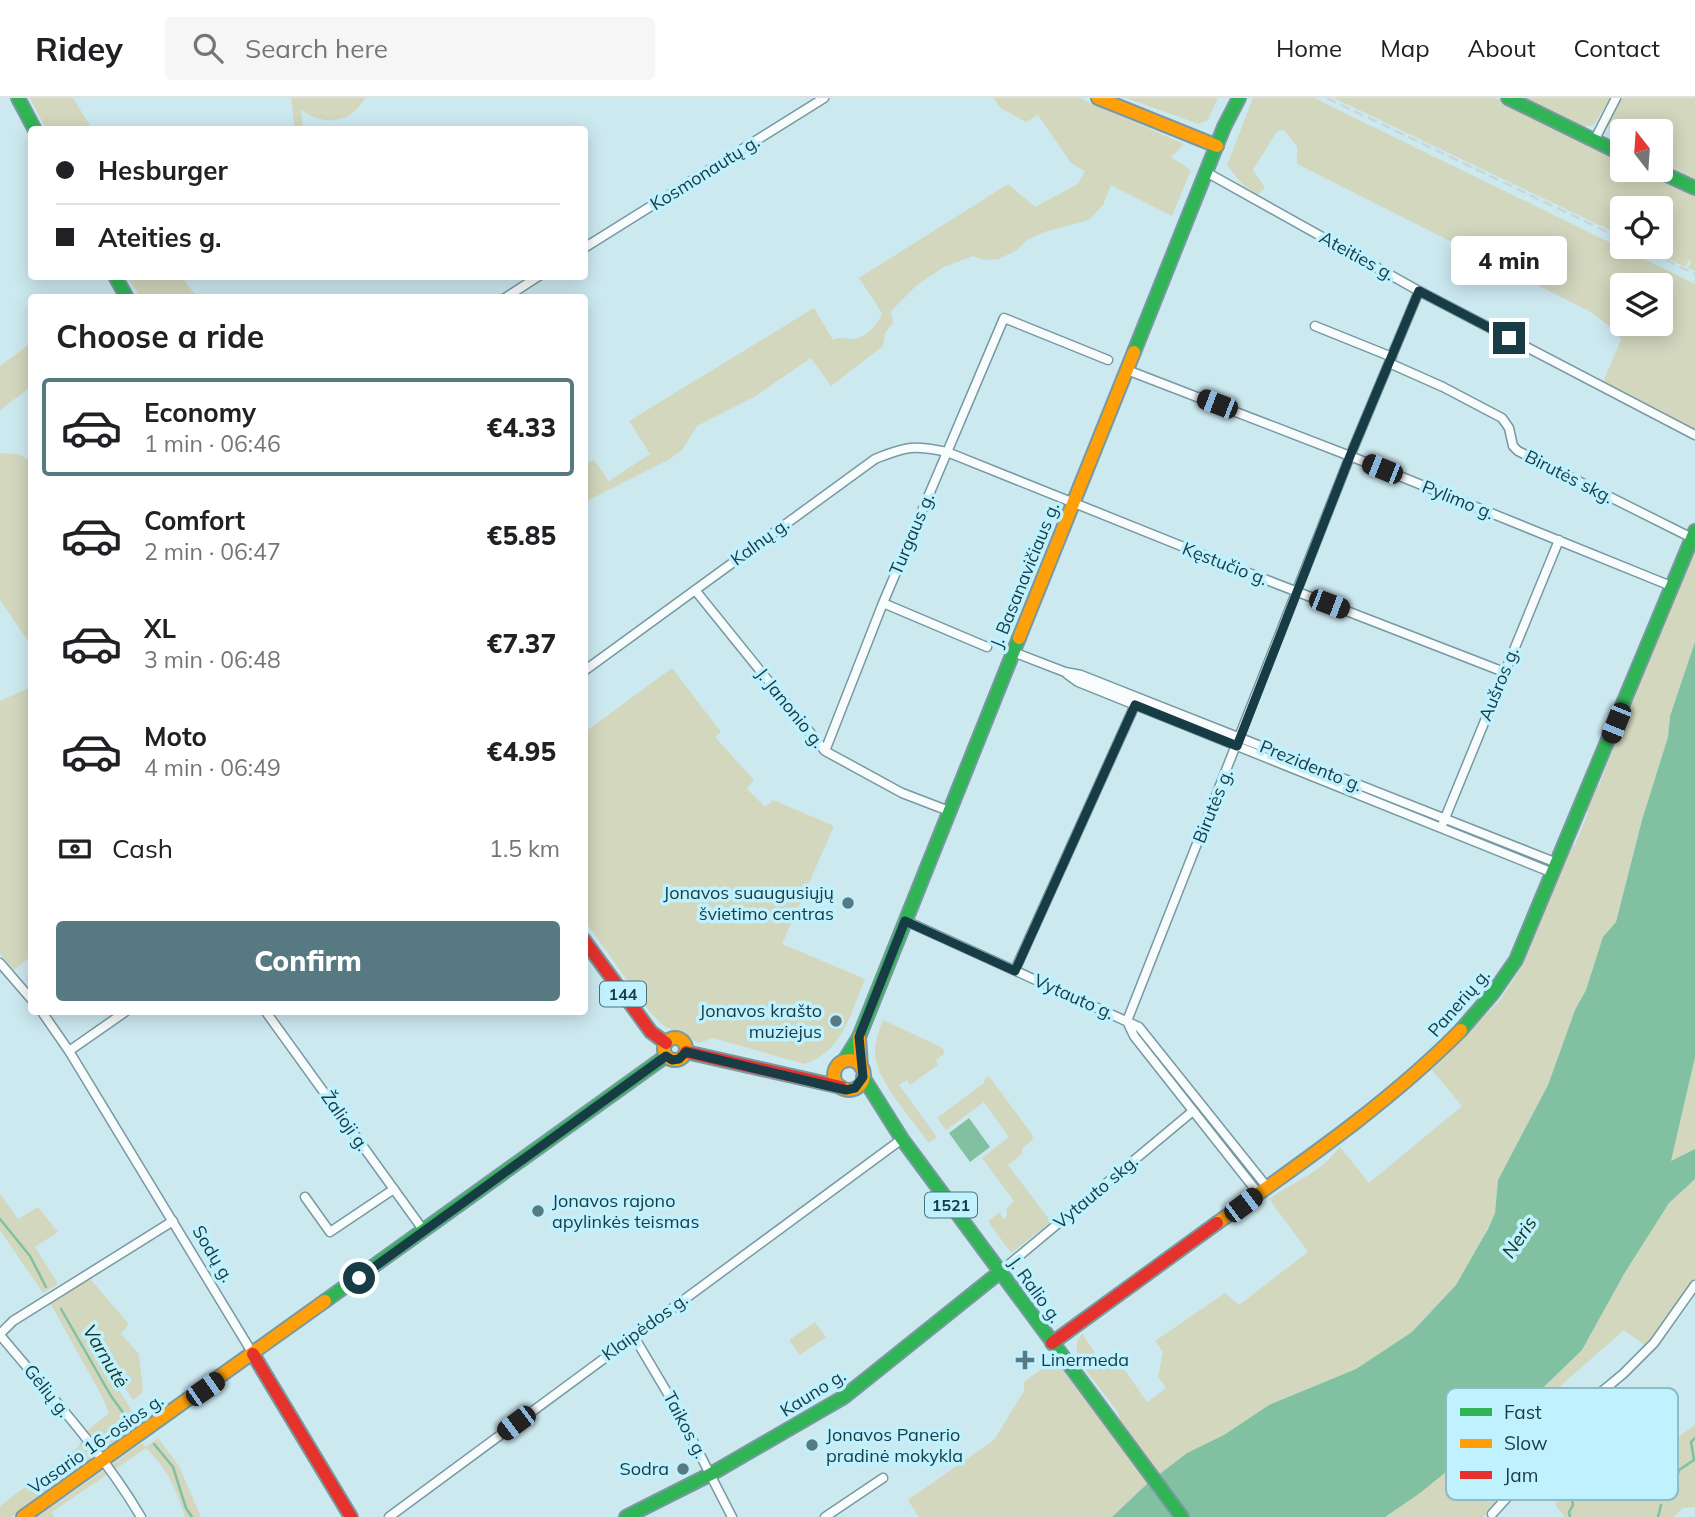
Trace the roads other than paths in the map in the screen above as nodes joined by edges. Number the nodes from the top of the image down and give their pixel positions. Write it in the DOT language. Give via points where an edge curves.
graph roads {
  1 [pos="18,98"];
  2 [pos="824,98"];
  3 [pos="1098,98"];
  4 [pos="1231,98"];
  5 [pos="1239,98"];
  6 [pos="1508,98"];
  7 [pos="1616,98"];
  8 [pos="32,126"];
  9 [pos="1224,127"];
  10 [pos="1594,141"];
  11 [pos="1217,145"];
  12 [pos="1610,148"];
  13 [pos="1206,172"];
  14 [pos="1673,178"];
  15 [pos="1695,188"];
  16 [pos="588,246"];
  17 [pos="533,280"];
  18 [pos="1419,291"];
  19 [pos="511,294"];
  20 [pos="1315,326"];
  21 [pos="1108,360"];
  22 [pos="1390,360"];
  23 [pos="1127,370"];
  24 [pos="1695,435"];
  25 [pos="947,452"];
  26 [pos="1350,456"];
  27 [pos="1073,503"];
  28 [pos="1693,535"];
  29 [pos="1559,540"];
  30 [pos="1671,586"];
  31 [pos="695,590"];
  32 [pos="1297,592"];
  33 [pos="883,603"];
  34 [pos="987,647"];
  35 [pos="1013,652"];
  36 [pos="588,668"];
  37 [pos="1065,672"];
  38 [pos="1504,672"];
  39 [pos="1135,705"];
  40 [pos="1238,742"];
  41 [pos="825,751"];
  42 [pos="949,811"];
  43 [pos="1443,824"];
  44 [pos="1555,868"];
  45 [pos="905,921"];
  46 [pos="588,945"];
  47 [pos="0,963"];
  48 [pos="1015,971"];
  49 [pos="28,995"];
  50 [pos="43,1015"];
  51 [pos="121,1015"];
  52 [pos="268,1015"];
  53 [pos="1127,1021"];
  54 [pos="859,1037"];
  55 [pos="666,1050"];
  56 [pos="69,1051"];
  57 [pos="840,1064"];
  58 [pos="862,1072"];
  59 [pos="800,1078"];
  60 [pos="845,1089"];
  61 [pos="1193,1111"];
  62 [pos="886,1118"];
  63 [pos="902,1139"];
  64 [pos="394,1189"];
  65 [pos="1263,1190"];
  66 [pos="305,1197"];
  67 [pos="173,1222"];
  68 [pos="424,1231"];
  69 [pos="1000,1272"];
  70 [pos="1695,1285"];
  71 [pos="0,1334"];
  72 [pos="633,1335"];
  73 [pos="1052,1343"];
  74 [pos="253,1354"];
  75 [pos="1606,1388"];
  76 [pos="103,1460"];
  77 [pos="711,1474"];
  78 [pos="883,1478"];
  79 [pos="1505,1500"];
  80 [pos="1492,1514"];
  81 [pos="23,1517"];
  82 [pos="141,1517"];
  83 [pos="351,1517"];
  84 [pos="389,1517"];
  85 [pos="626,1517"];
  86 [pos="732,1517"];
  87 [pos="825,1517"];
  88 [pos="1182,1517"];
  1 -- 8 [label="main road"];
  2 -- 16 [label="street, Kosmonautų g."];
  3 -- 11 [label="main road"];
  4 -- 9 [label="main road, J. Basanavičiaus g. / 1521"];
  5 -- 9 [label="main road, J. Basanavičiaus g. / 1521"];
  6 -- 10 [label="main road"];
  7 -- 10 [label="street"];
  9 -- 11 [label="main road, J. Basanavičiaus g. / 1521"];
  10 -- 12 [label="main road"];
  11 -- 13 [label="main road, J. Basanavičiaus g. / 1521"];
  13 -- 18 [label="street, Ateities g."];
  13 -- 23 [label="main road, J. Basanavičiaus g. / 1521"];
  14 -- 15 [label="main road"];
  17 -- 19 [label="street"];
  18 -- 22 [label="street, Birutės g."];
  18 -- 24 [label="street, Ateities g."];
  20 -- 22 [label="street"];
  21 -- 25 [label="street, Turgaus g." via="1004,318"];
  22 -- 26 [label="street, Birutės g."];
  22 -- 28 [label="street, Birutės skg." via="1502,418 1518,451"];
  23 -- 26 [label="street, Pylimo g."];
  23 -- 27 [label="main road, J. Basanavičiaus g. / 1521"];
  25 -- 27 [label="street, Kęstučio g."];
  25 -- 31 [label="street, Kalnų g." via="917,446 875,459"];
  25 -- 33 [label="street, Turgaus g."];
  26 -- 29 [label="street, Pylimo g."];
  26 -- 32 [label="street, Birutės g."];
  27 -- 32 [label="street, Kęstučio g."];
  27 -- 35 [label="main road, J. Basanavičiaus g. / 1521"];
  28 -- 30 [label="main road, Panerių g."];
  29 -- 30 [label="street, Pylimo g."];
  29 -- 38 [label="street, Aušros g."];
  30 -- 44 [label="main road, Panerių g."];
  31 -- 36 [label="street, Kalnų g."];
  31 -- 41 [label="street, J. Janonio g."];
  32 -- 38 [label="street, Kęstučio g."];
  32 -- 40 [label="street, Birutės g."];
  33 -- 34 [label="street"];
  33 -- 41 [label="street, Turgaus g."];
  35 -- 37 [label="street, Prezidento g."];
  35 -- 42 [label="main road, J. Basanavičiaus g. / 1521"];
  37 -- 39 [label="street, Prezidento g." via="1078,682"];
  37 -- 40 [label="street, Prezidento g."];
  38 -- 43 [label="street, Aušros g."];
  39 -- 40 [label="street, Prezidento g."];
  39 -- 48 [label="street"];
  40 -- 43 [label="street, Prezidento g."];
  40 -- 53 [label="street, Birutės g."];
  41 -- 42 [label="street, J. Janonio g." via="902,793"];
  42 -- 45 [label="main road, J. Basanavičiaus g. / 1521"];
  43 -- 44 [label="street, Prezidento g."];
  44 -- 65 [label="main road, Panerių g." via="1516,960 1470,1021 1398,1088"];
  45 -- 48 [label="street, Vytauto g."];
  45 -- 54 [label="main road, J. Basanavičiaus g. / 1521"];
  46 -- 55 [label="main road, 144"];
  47 -- 49 [label="street"];
  48 -- 53 [label="street, Vytauto g."];
  50 -- 56 [label="street, Sodų g."];
  51 -- 56 [label="street"];
  52 -- 64 [label="street, Žalioji g."];
  53 -- 61 [label="street, Vytauto g."];
  53 -- 65 [label="street, Vytauto g." via="1143,1033"];
  54 -- 57 [label="main road, J. Basanavičiaus g. / 1521"];
  54 -- 58 [label="main road, J. Basanavičiaus g. / 1521"];
  55 -- 59 [label="main road" via="672,1060 686,1052"];
  55 -- 68 [label="main road, Vasario 16-osios g."];
  56 -- 67 [label="street, Sodų g."];
  57 -- 58 [label="main road" via="854,1061"];
  57 -- 59 [label="main road"];
  57 -- 60 [label="main road" via="834,1076"];
  58 -- 60 [label="main road" via="859,1086"];
  58 -- 62 [label="main road, J. Ralio g. / 1521"];
  59 -- 60 [label="main road"];
  60 -- 62 [label="main road, J. Ralio g. / 1521"];
  61 -- 65 [label="street, Vytauto g."];
  61 -- 69 [label="street, Vytauto skg."];
  62 -- 63 [label="main road, J. Ralio g. / 1521"];
  63 -- 69 [label="main road, J. Ralio g. / 1521"];
  63 -- 72 [label="street, Klaipėdos g."];
  64 -- 66 [label="street" via="330,1232"];
  64 -- 68 [label="street, Žalioji g."];
  65 -- 73 [label="main road, Panerių g."];
  67 -- 71 [label="street" via="13,1321"];
  67 -- 74 [label="street, Sodų g."];
  68 -- 74 [label="main road, Vasario 16-osios g."];
  69 -- 73 [label="main road, J. Ralio g. / 1521"];
  69 -- 77 [label="main road, Kauno g." via="844,1397"];
  70 -- 75 [label="street" via="1654,1342"];
  71 -- 76 [label="street, Gėlių g."];
  72 -- 77 [label="street, Taikos g."];
  72 -- 84 [label="street, Klaipėdos g."];
  73 -- 88 [label="main road, J. Ralio g. / 1521"];
  74 -- 76 [label="main road, Vasario 16-osios g."];
  74 -- 83 [label="main road, Sodų g."];
  76 -- 81 [label="main road, Vasario 16-osios g."];
  76 -- 82 [label="street, Gėlių g."];
  77 -- 85 [label="main road, Kauno g."];
  77 -- 86 [label="street, Taikos g."];
  78 -- 87 [label="street"];
  79 -- 80 [label="street"];
}
